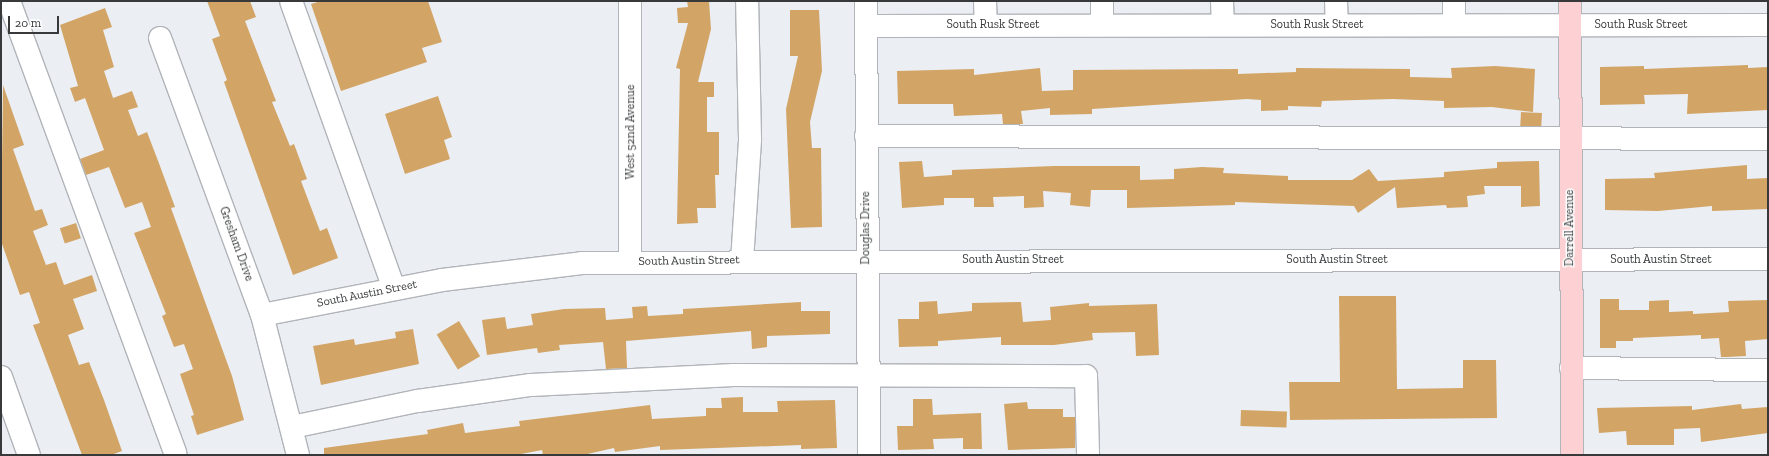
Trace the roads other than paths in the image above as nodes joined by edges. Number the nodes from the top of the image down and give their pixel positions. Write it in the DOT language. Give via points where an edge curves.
graph roads {
  1 [pos="9,1"];
  2 [pos="291,1"];
  3 [pos="630,1"];
  4 [pos="747,1"];
  5 [pos="866,1"];
  6 [pos="985,1"];
  7 [pos="1102,1"];
  8 [pos="1222,1"];
  9 [pos="1336,1"];
  10 [pos="1454,1"];
  11 [pos="1570,1"];
  12 [pos="1337,24"];
  13 [pos="986,25"];
  14 [pos="1102,25"];
  15 [pos="1223,25"];
  16 [pos="1454,25"];
  17 [pos="1570,25"];
  18 [pos="1768,25"];
  19 [pos="866,26"];
  20 [pos="160,38"];
  21 [pos="866,136"];
  22 [pos="1768,139"];
  23 [pos="1570,140"];
  24 [pos="1768,259"];
  25 [pos="866,260"];
  26 [pos="1570,260"];
  27 [pos="742,261"];
  28 [pos="630,262"];
  29 [pos="394,289"];
  30 [pos="262,315"];
  31 [pos="1571,368"];
  32 [pos="1768,370"];
  33 [pos="868,374"];
  34 [pos="1,377"];
  35 [pos="292,427"];
  36 [pos="175,453"];
  37 [pos="29,455"];
  38 [pos="298,455"];
  39 [pos="869,455"];
  40 [pos="1088,455"];
  41 [pos="1572,455"];
  1 -- 36 [label="street"];
  2 -- 29 [label="street"];
  3 -- 28 [label="street, West 52nd Avenue"];
  4 -- 27 [label="street" via="750,139"];
  5 -- 19 [label="street, Douglas Drive"];
  6 -- 13 [label="street"];
  7 -- 14 [label="street"];
  8 -- 15 [label="street"];
  9 -- 12 [label="street"];
  10 -- 16 [label="street"];
  11 -- 17 [label="main road, Darrell Avenue"];
  12 -- 15 [label="street, South Rusk Street"];
  12 -- 16 [label="street, South Rusk Street"];
  13 -- 14 [label="street, South Rusk Street"];
  13 -- 19 [label="street, South Rusk Street"];
  14 -- 15 [label="street, South Rusk Street"];
  16 -- 17 [label="street, South Rusk Street"];
  17 -- 18 [label="street, South Rusk Street"];
  17 -- 23 [label="main road, Darrell Avenue"];
  19 -- 21 [label="street, Douglas Drive"];
  20 -- 30 [label="street, Gresham Drive"];
  21 -- 23 [label="street"];
  21 -- 25 [label="street, Douglas Drive"];
  22 -- 23 [label="street"];
  23 -- 26 [label="main road, Darrell Avenue"];
  24 -- 26 [label="street, South Austin Street"];
  25 -- 26 [label="street, South Austin Street"];
  25 -- 27 [label="street, South Austin Street"];
  25 -- 33 [label="street, Douglas Drive"];
  26 -- 31 [label="main road, Darrell Avenue"];
  27 -- 28 [label="street, South Austin Street"];
  28 -- 29 [label="street, South Austin Street" via="523,269"];
  29 -- 30 [label="street, South Austin Street"];
  30 -- 35 [label="street, Gresham Drive"];
  31 -- 32 [label="street"];
  31 -- 41 [label="main road, Darrell Avenue"];
  33 -- 35 [label="street" via="734,375 531,385 418,401"];
  33 -- 39 [label="street, Douglas Drive"];
  33 -- 40 [label="street" via="1086,376"];
  34 -- 37 [label="street"];
  35 -- 38 [label="street, Gresham Drive"];
}
